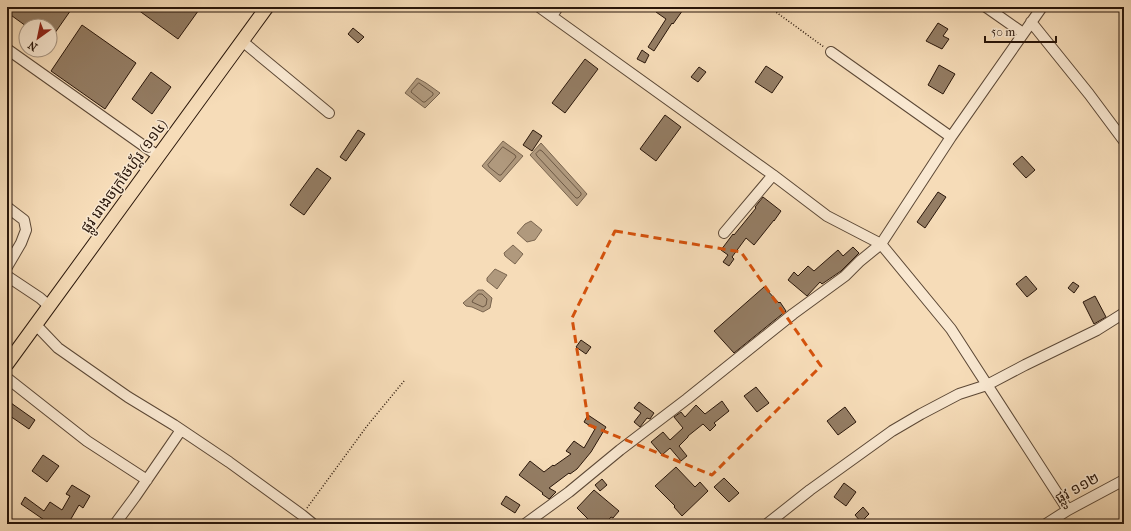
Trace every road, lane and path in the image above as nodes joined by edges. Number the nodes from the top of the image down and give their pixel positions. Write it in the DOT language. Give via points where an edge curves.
graph roads {
  1 [pos="267,7"];
  2 [pos="539,7"];
  3 [pos="558,7"];
  4 [pos="769,7"];
  5 [pos="986,7"];
  6 [pos="1042,7"];
  7 [pos="552,16"];
  8 [pos="1031,22"];
  9 [pos="1023,33"];
  10 [pos="242,41"];
  11 [pos="7,49"];
  12 [pos="831,52"];
  13 [pos="328,113"];
  14 [pos="951,138"];
  15 [pos="1124,141"];
  16 [pos="158,156"];
  17 [pos="773,175"];
  18 [pos="7,207"];
  19 [pos="724,232"];
  20 [pos="881,244"];
  21 [pos="7,267"];
  22 [pos="7,276"];
  23 [pos="49,306"];
  24 [pos="1124,313"];
  25 [pos="36,325"];
  26 [pos="7,364"];
  27 [pos="7,378"];
  28 [pos="404,381"];
  29 [pos="988,385"];
  30 [pos="181,430"];
  31 [pos="147,480"];
  32 [pos="1124,480"];
  33 [pos="1068,510"];
  34 [pos="302,515"];
  35 [pos="115,524"];
  36 [pos="313,524"];
  37 [pos="525,524"];
  38 [pos="767,524"];
  39 [pos="1046,524"];
  1 -- 10 [label="main road, ផ្លូវ រោងចក្រថៃហ្គ័រ (១១៤)"];
  2 -- 7 [label="street"];
  3 -- 7 [label="street"];
  4 -- 12 [label="path"];
  5 -- 9 [label="street"];
  6 -- 8 [label="street"];
  7 -- 17 [label="street"];
  8 -- 9 [label="street"];
  8 -- 15 [label="street"];
  9 -- 14 [label="street"];
  10 -- 13 [label="street"];
  10 -- 16 [label="main road, ផ្លូវ រោងចក្រថៃហ្គ័រ (១១៤)"];
  11 -- 16 [label="street"];
  12 -- 14 [label="street"];
  14 -- 20 [label="street"];
  16 -- 23 [label="main road, ផ្លូវ រោងចក្រថៃហ្គ័រ (១១៤)"];
  17 -- 19 [label="street"];
  17 -- 20 [label="street" via="827,216"];
  18 -- 21 [label="street" via="24,220 26,230"];
  20 -- 29 [label="street" via="951,329"];
  20 -- 37 [label="street" via="845,276"];
  22 -- 23 [label="street"];
  23 -- 25 [label="main road, ផ្លូវ រោងចក្រថៃហ្គ័រ (១១៤)"];
  24 -- 29 [label="street" via="1097,330"];
  25 -- 26 [label="main road, ផ្លូវ រោងចក្រថៃហ្គ័រ (១១៤)"];
  25 -- 30 [label="street" via="58,348"];
  27 -- 31 [label="street" via="88,441"];
  28 -- 34 [label="path" via="367,426"];
  29 -- 33 [label="street"];
  29 -- 38 [label="street" via="959,394 892,431"];
  30 -- 31 [label="street"];
  30 -- 34 [label="street"];
  31 -- 35 [label="street"];
  32 -- 33 [label="street, ផ្លូវ ១១២"];
  33 -- 39 [label="street, ផ្លូវ ១១២"];
  34 -- 36 [label="street"];
}
